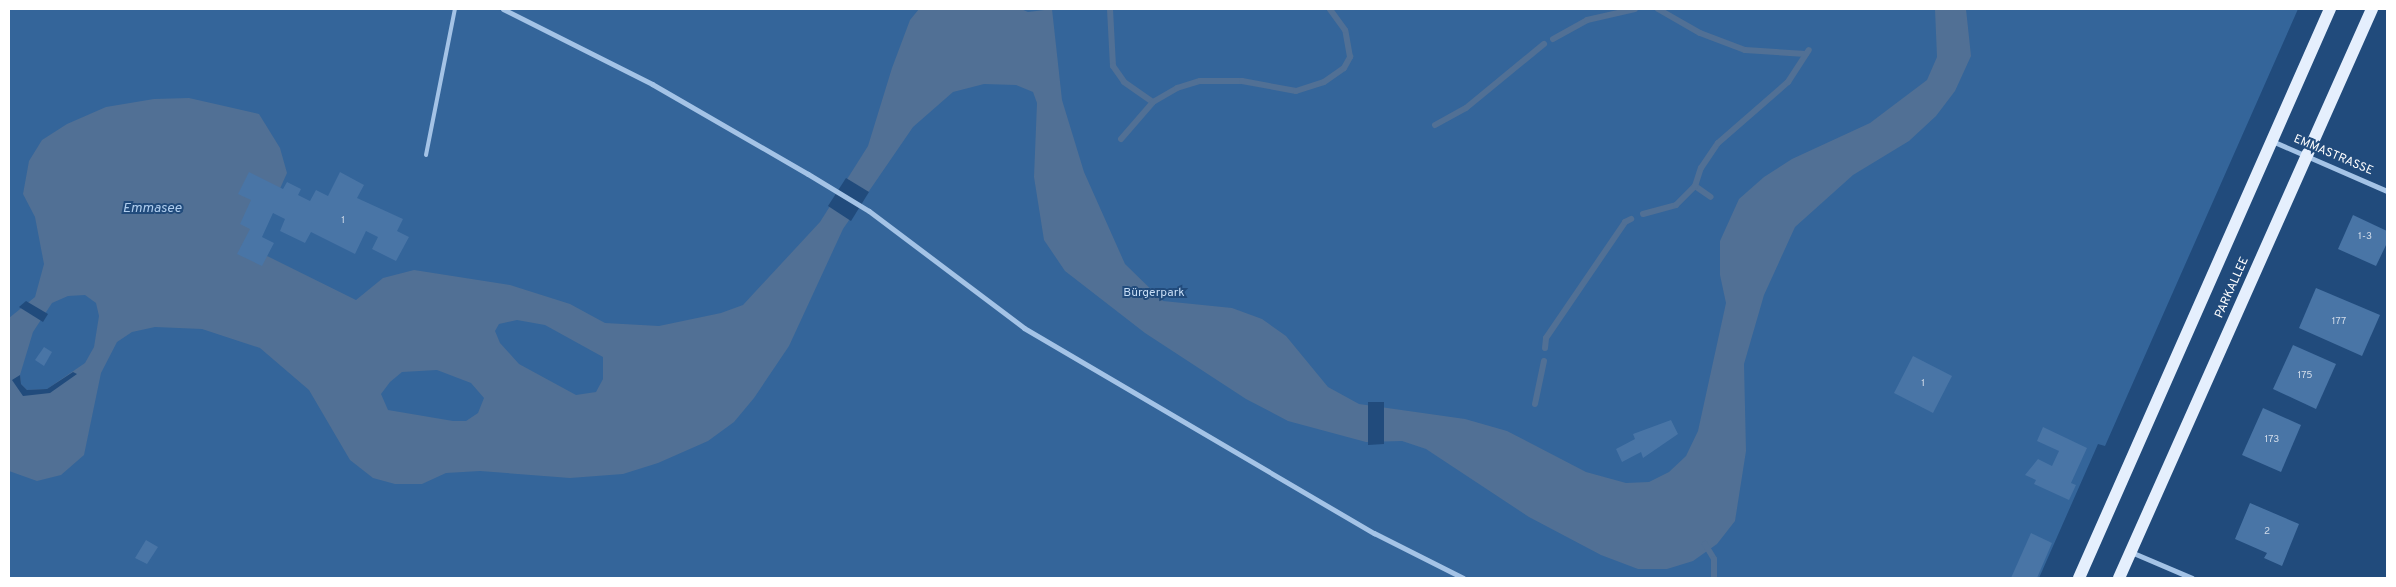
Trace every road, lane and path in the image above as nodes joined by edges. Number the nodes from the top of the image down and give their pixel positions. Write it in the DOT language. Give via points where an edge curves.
graph roads {
  1 [pos="455,9"];
  2 [pos="503,9"];
  3 [pos="2330,9"];
  4 [pos="2372,9"];
  5 [pos="2272,140"];
  6 [pos="426,156"];
  7 [pos="2307,156"];
  8 [pos="2387,191"];
  9 [pos="2131,552"];
  10 [pos="1463,578"];
  11 [pos="2079,578"];
  12 [pos="2119,578"];
  13 [pos="2192,578"];
  1 -- 6 [label="lane"];
  2 -- 10 [label="street" via="652,84 827,185 869,212 1024,328 1374,533"];
  3 -- 5 [label="main road, PARKALLEE"];
  4 -- 7 [label="main road, PARKALLEE"];
  5 -- 7 [label="street, EMMASTRASSE"];
  5 -- 11 [label="main road, PARKALLEE"];
  7 -- 8 [label="street, EMMASTRASSE"];
  7 -- 9 [label="main road, PARKALLEE"];
  9 -- 12 [label="main road, PARKALLEE"];
  9 -- 13 [label="street"];
}
